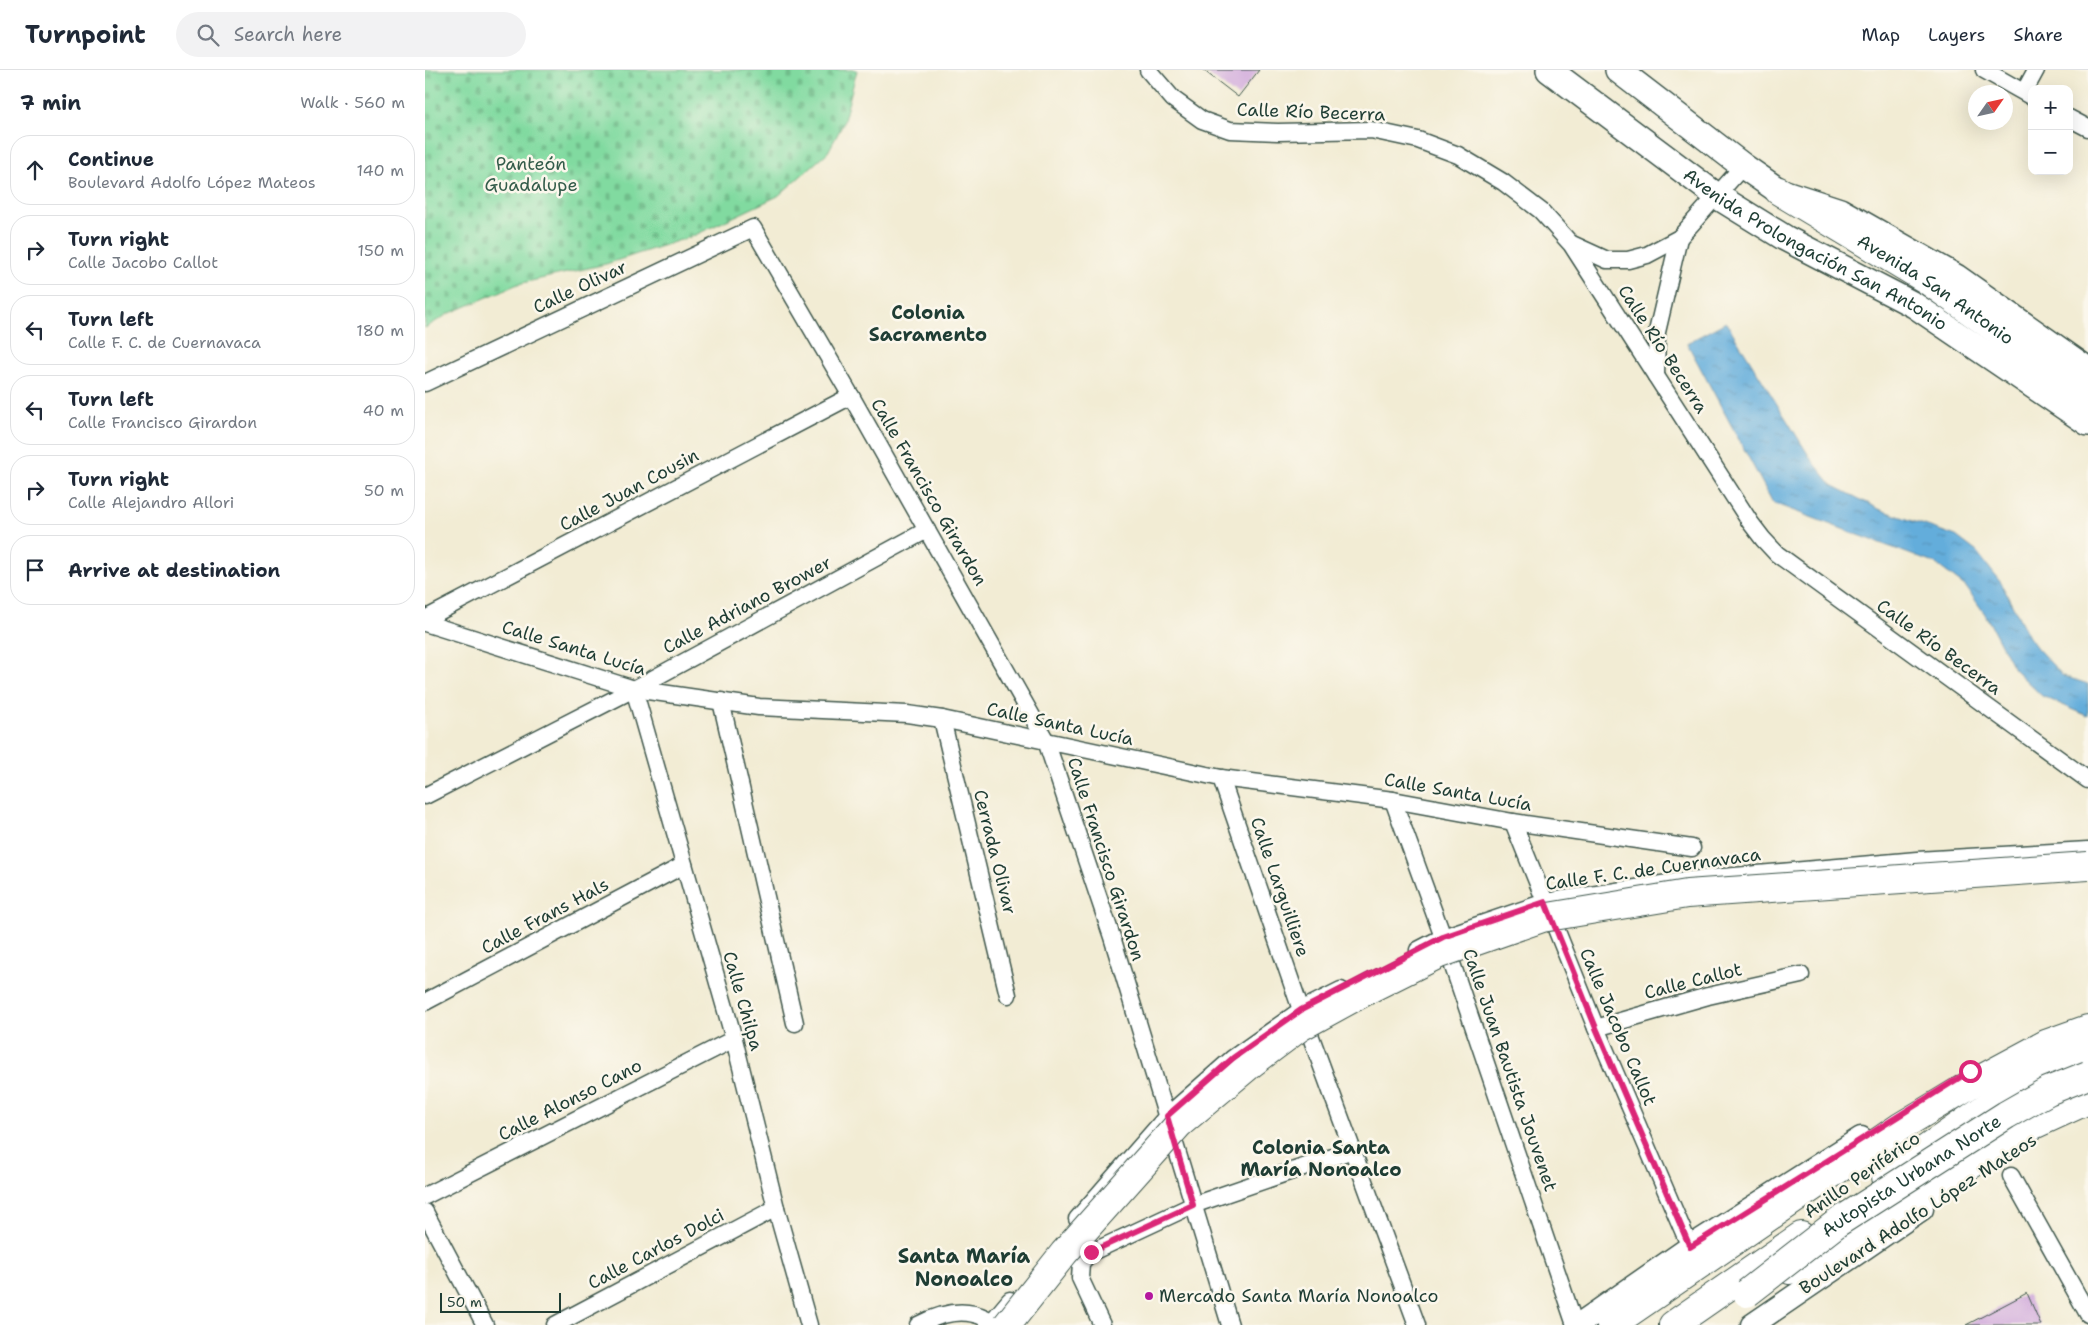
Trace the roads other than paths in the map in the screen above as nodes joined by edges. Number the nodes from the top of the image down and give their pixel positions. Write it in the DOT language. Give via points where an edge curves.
graph roads {
  1 [pos="1148,70"];
  2 [pos="1549,70"];
  3 [pos="1618,70"];
  4 [pos="1984,70"];
  5 [pos="2036,70"];
  6 [pos="2031,85"];
  7 [pos="2028,94"];
  8 [pos="2073,120"];
  9 [pos="2088,128"];
  10 [pos="1743,166"];
  11 [pos="1779,190"];
  12 [pos="1717,196"];
  13 [pos="753,228"];
  14 [pos="1679,238"];
  15 [pos="1571,244"];
  16 [pos="2088,370"];
  17 [pos="1656,376"];
  18 [pos="425,383"];
  19 [pos="2088,395"];
  20 [pos="851,396"];
  21 [pos="2088,423"];
  22 [pos="927,530"];
  23 [pos="425,621"];
  24 [pos="634,689"];
  25 [pos="721,701"];
  26 [pos="942,719"];
  27 [pos="1046,741"];
  28 [pos="1221,778"];
  29 [pos="2088,780"];
  30 [pos="425,796"];
  31 [pos="1393,800"];
  32 [pos="1513,822"];
  33 [pos="1692,848"];
  34 [pos="2088,850"];
  35 [pos="684,866"];
  36 [pos="2088,866"];
  37 [pos="1545,902"];
  38 [pos="1443,937"];
  39 [pos="1801,975"];
  40 [pos="1008,995"];
  41 [pos="425,1002"];
  42 [pos="1301,1010"];
  43 [pos="2088,1016"];
  44 [pos="795,1023"];
  45 [pos="1596,1028"];
  46 [pos="2088,1029"];
  47 [pos="734,1039"];
  48 [pos="2088,1041"];
  49 [pos="2088,1053"];
  50 [pos="2088,1075"];
  51 [pos="2060,1080"];
  52 [pos="2088,1082"];
  53 [pos="2088,1087"];
  54 [pos="2088,1100"];
  55 [pos="2088,1110"];
  56 [pos="1167,1116"];
  57 [pos="1353,1150"];
  58 [pos="2011,1176"];
  59 [pos="425,1196"];
  60 [pos="1193,1205"];
  61 [pos="777,1208"];
  62 [pos="425,1212"];
  63 [pos="1690,1247"];
  64 [pos="1747,1293"];
  65 [pos="2088,1313"];
  66 [pos="1773,1319"];
  67 [pos="995,1324"];
  68 [pos="485,1325"];
  69 [pos="555,1325"];
  70 [pos="809,1325"];
  71 [pos="918,1325"];
  72 [pos="1102,1325"];
  73 [pos="1230,1325"];
  74 [pos="1417,1325"];
  75 [pos="1577,1325"];
  76 [pos="1611,1325"];
  77 [pos="1644,1325"];
  78 [pos="1673,1325"];
  79 [pos="1689,1325"];
  80 [pos="1704,1325"];
  81 [pos="1752,1325"];
  1 -- 15 [label="street, Calle Río Becerra" via="1173,98 1202,120 1230,130 1371,130 1418,140 1458,155 1503,182 1541,211"];
  2 -- 12 [label="main road, Avenida Prolongación San Antonio"];
  3 -- 10 [label="main road, Avenida Prolongación San Antonio"];
  4 -- 7 [label="street"];
  5 -- 6 [label="street"];
  8 -- 9 [label="street"];
  10 -- 11 [label="main road, Avenida Prolongación San Antonio"];
  10 -- 12 [label="street"];
  11 -- 16 [label="main road, Avenida Prolongación San Antonio" via="1839,211 1956,277"];
  11 -- 19 [label="highway, Avenida San Antonio" via="1927,280"];
  12 -- 14 [label="street"];
  12 -- 21 [label="main road, Avenida Prolongación San Antonio" via="1785,238 1914,305"];
  13 -- 18 [label="street, Calle Olivar"];
  13 -- 20 [label="street, Calle Francisco Girardon"];
  14 -- 15 [label="street" via="1647,255 1617,261 1597,257"];
  14 -- 17 [label="street" via="1657,332"];
  15 -- 17 [label="street, Calle Río Becerra"];
  17 -- 29 [label="street, Calle Río Becerra" via="1749,522 1777,554"];
  20 -- 22 [label="street, Calle Francisco Girardon"];
  20 -- 23 [label="street, Calle Juan Cousin"];
  22 -- 24 [label="street, Calle Adriano Brower"];
  22 -- 27 [label="street, Calle Francisco Girardon"];
  23 -- 24 [label="street, Calle Santa Lucía"];
  24 -- 25 [label="street, Calle Santa Lucía"];
  24 -- 30 [label="street, Calle Adriano Brower"];
  24 -- 35 [label="street, Calle Chilpa"];
  25 -- 26 [label="street, Calle Santa Lucía"];
  25 -- 44 [label="street"];
  26 -- 27 [label="street, Calle Santa Lucía"];
  26 -- 40 [label="street, Cerrada Olivar"];
  27 -- 28 [label="street, Calle Santa Lucía"];
  27 -- 56 [label="street, Calle Francisco Girardon" via="1112,937"];
  28 -- 31 [label="street, Calle Santa Lucía"];
  28 -- 42 [label="street, Calle Larguilliere"];
  31 -- 32 [label="street, Calle Santa Lucía"];
  31 -- 38 [label="street, Calle Juan Bautista Jouvenet"];
  32 -- 33 [label="street, Calle Santa Lucía"];
  32 -- 37 [label="street, Calle Jacobo Callot"];
  34 -- 37 [label="street, Calle F. C. de Cuernavaca" via="1917,860 1688,880"];
  35 -- 41 [label="street, Calle Frans Hals"];
  35 -- 47 [label="street, Calle Chilpa"];
  36 -- 67 [label="highway, bridge" via="1687,894 1542,918 1439,954 1300,1027 1179,1124 1064,1253"];
  37 -- 38 [label="street, Calle F. C. de Cuernavaca"];
  37 -- 45 [label="street, Calle Jacobo Callot"];
  38 -- 42 [label="street, Calle F. C. de Cuernavaca"];
  38 -- 75 [label="street, Calle Juan Bautista Jouvenet"];
  39 -- 45 [label="street, Calle Callot" via="1708,996"];
  42 -- 56 [label="street, Calle F. C. de Cuernavaca" via="1233,1058"];
  42 -- 57 [label="street, Calle Larguilliere"];
  43 -- 63 [label="main road" via="2030,1037 1948,1083"];
  45 -- 63 [label="street, Calle Jacobo Callot"];
  46 -- 76 [label="highway" via="2046,1044 1909,1122"];
  47 -- 59 [label="street, Calle Alonso Cano"];
  47 -- 61 [label="street, Calle Chilpa"];
  48 -- 77 [label="highway, Anillo Periférico" via="1962,1106"];
  49 -- 51 [label="highway"];
  50 -- 51 [label="highway, bridge"];
  51 -- 53 [label="highway"];
  51 -- 64 [label="highway, bridge" via="1957,1157 1819,1246 1800,1251"];
  51 -- 78 [label="highway" via="2008,1092"];
  52 -- 79 [label="highway, Anillo Periférico" via="1987,1134"];
  54 -- 64 [label="highway, bridge" via="2029,1127 1921,1197"];
  55 -- 66 [label="main road, Boulevard Adolfo López Mateos" via="2001,1155"];
  56 -- 60 [label="street, Calle Francisco Girardon"];
  56 -- 67 [label="street, Calle F. C. de Cuernavaca" via="1111,1178"];
  57 -- 60 [label="street"];
  57 -- 74 [label="street, Calle Larguilliere"];
  58 -- 65 [label="street"];
  60 -- 72 [label="street" via="1091,1252 1081,1263 1081,1278"];
  60 -- 73 [label="street, Calle Francisco Girardon"];
  61 -- 69 [label="street, Calle Carlos Dolci"];
  61 -- 70 [label="street, Calle Chilpa"];
  62 -- 68 [label="street"];
  63 -- 75 [label="main road"];
  64 -- 80 [label="highway"];
  66 -- 81 [label="main road, Boulevard Adolfo López Mateos"];
  67 -- 71 [label="street" via="978,1314 959,1312 934,1317"];
}
